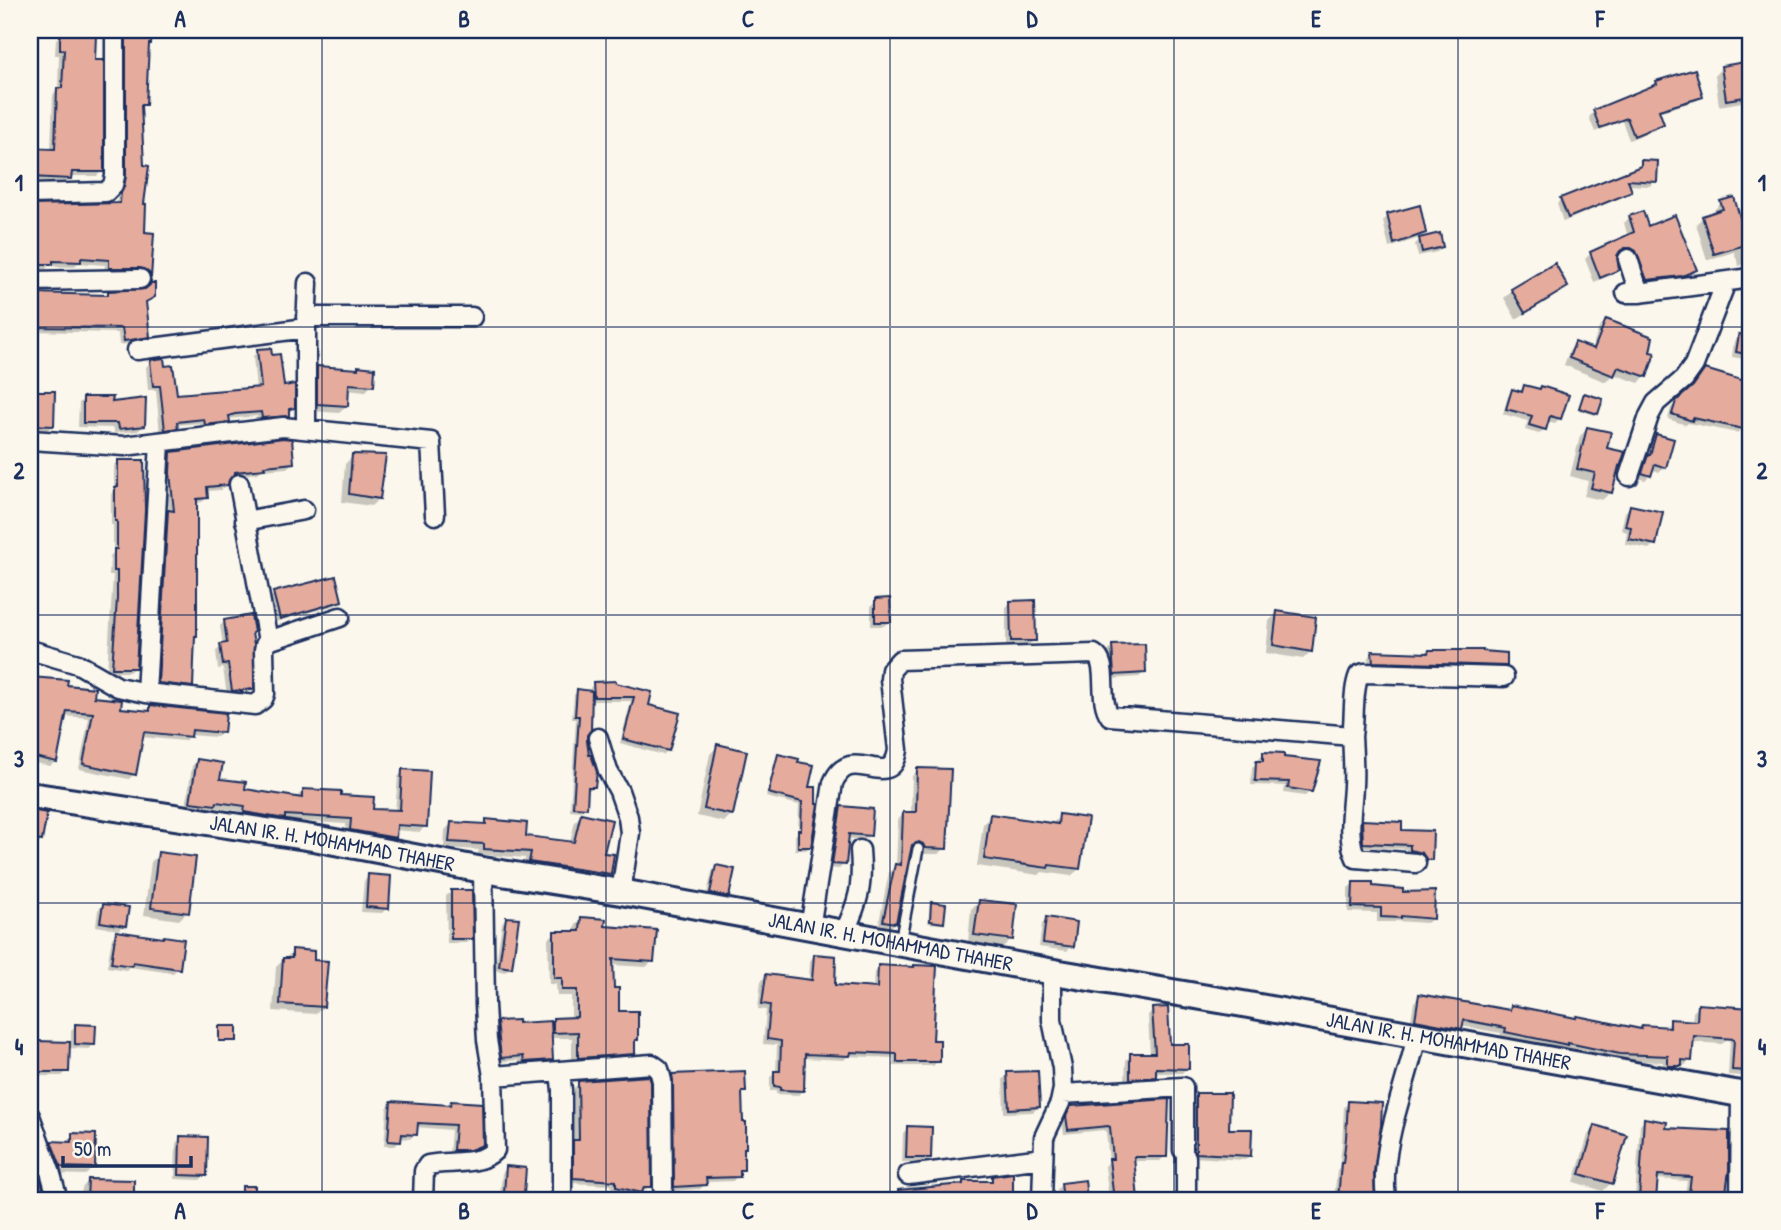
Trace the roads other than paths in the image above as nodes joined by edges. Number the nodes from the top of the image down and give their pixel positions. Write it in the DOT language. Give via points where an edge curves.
graph roads {
  1 [pos="115,30"];
  2 [pos="30,194"];
  3 [pos="1628,259"];
  4 [pos="1751,278"];
  5 [pos="140,279"];
  6 [pos="30,281"];
  7 [pos="1726,282"];
  8 [pos="308,283"];
  9 [pos="472,317"];
  10 [pos="306,323"];
  11 [pos="137,351"];
  12 [pos="306,429"];
  13 [pos="30,440"];
  14 [pos="160,442"];
  15 [pos="1629,476"];
  16 [pos="239,485"];
  17 [pos="304,510"];
  18 [pos="435,515"];
  19 [pos="246,521"];
  20 [pos="340,617"];
  21 [pos="268,641"];
  22 [pos="30,650"];
  23 [pos="1504,677"];
  24 [pos="146,693"];
  25 [pos="1352,736"];
  26 [pos="598,738"];
  27 [pos="30,796"];
  28 [pos="918,849"];
  29 [pos="860,850"];
  30 [pos="1416,863"];
  31 [pos="483,870"];
  32 [pos="621,892"];
  33 [pos="810,928"];
  34 [pos="844,933"];
  35 [pos="900,944"];
  36 [pos="1054,972"];
  37 [pos="1417,1035"];
  38 [pos="560,1072"];
  39 [pos="493,1076"];
  40 [pos="1062,1094"];
  41 [pos="1746,1095"];
  42 [pos="30,1116"];
  43 [pos="1043,1158"];
  44 [pos="908,1175"];
  45 [pos="663,1188"];
  46 [pos="58,1200"];
  47 [pos="423,1200"];
  48 [pos="562,1200"];
  49 [pos="1042,1200"];
  50 [pos="1186,1200"];
  51 [pos="1387,1200"];
  52 [pos="1740,1200"];
  1 -- 2 [label="street" via="113,185 106,192"];
  3 -- 7 [label="street" via="1632,293"];
  4 -- 7 [label="street"];
  5 -- 6 [label="street"];
  7 -- 15 [label="street" via="1694,365 1652,410"];
  8 -- 10 [label="street"];
  9 -- 10 [label="street"];
  10 -- 11 [label="street"];
  10 -- 12 [label="street"];
  12 -- 14 [label="street" via="283,427"];
  12 -- 18 [label="street" via="431,442"];
  13 -- 14 [label="street" via="124,446"];
  14 -- 24 [label="street"];
  16 -- 19 [label="street"];
  17 -- 19 [label="street"];
  19 -- 21 [label="street"];
  20 -- 21 [label="street"];
  21 -- 24 [label="street" via="263,699 255,705"];
  22 -- 24 [label="street" via="78,664 118,687"];
  23 -- 25 [label="street" via="1364,673 1359,675 1354,696"];
  25 -- 30 [label="street" via="1351,827 1356,858"];
  25 -- 33 [label="street" via="1110,716 1104,700 1102,662 1094,654 900,660 890,679 897,759 886,769 851,765 837,774"];
  26 -- 32 [label="street" via="628,817"];
  27 -- 31 [label="main road, JALAN IR. H. MOHAMMAD THAHER" via="319,839"];
  28 -- 35 [label="lane"];
  29 -- 34 [label="street" via="860,888"];
  31 -- 32 [label="main road, JALAN IR. H. MOHAMMAD THAHER"];
  31 -- 39 [label="street" via="485,1005"];
  32 -- 33 [label="main road, JALAN IR. H. MOHAMMAD THAHER"];
  33 -- 34 [label="main road, JALAN IR. H. MOHAMMAD THAHER"];
  34 -- 35 [label="main road, JALAN IR. H. MOHAMMAD THAHER"];
  35 -- 36 [label="main road, JALAN IR. H. MOHAMMAD THAHER"];
  36 -- 37 [label="main road, JALAN IR. H. MOHAMMAD THAHER"];
  36 -- 40 [label="street" via="1052,1020"];
  37 -- 41 [label="main road, JALAN IR. H. MOHAMMAD THAHER"];
  37 -- 51 [label="street" via="1392,1124 1386,1160"];
  38 -- 39 [label="street"];
  38 -- 45 [label="street" via="652,1064 659,1069"];
  38 -- 48 [label="street"];
  39 -- 47 [label="street" via="495,1150 475,1161 428,1165"];
  40 -- 43 [label="street" via="1044,1137"];
  40 -- 50 [label="street" via="1183,1087"];
  41 -- 52 [label="street"];
  42 -- 46 [label="street"];
  43 -- 44 [label="street"];
  43 -- 49 [label="street"];
}
